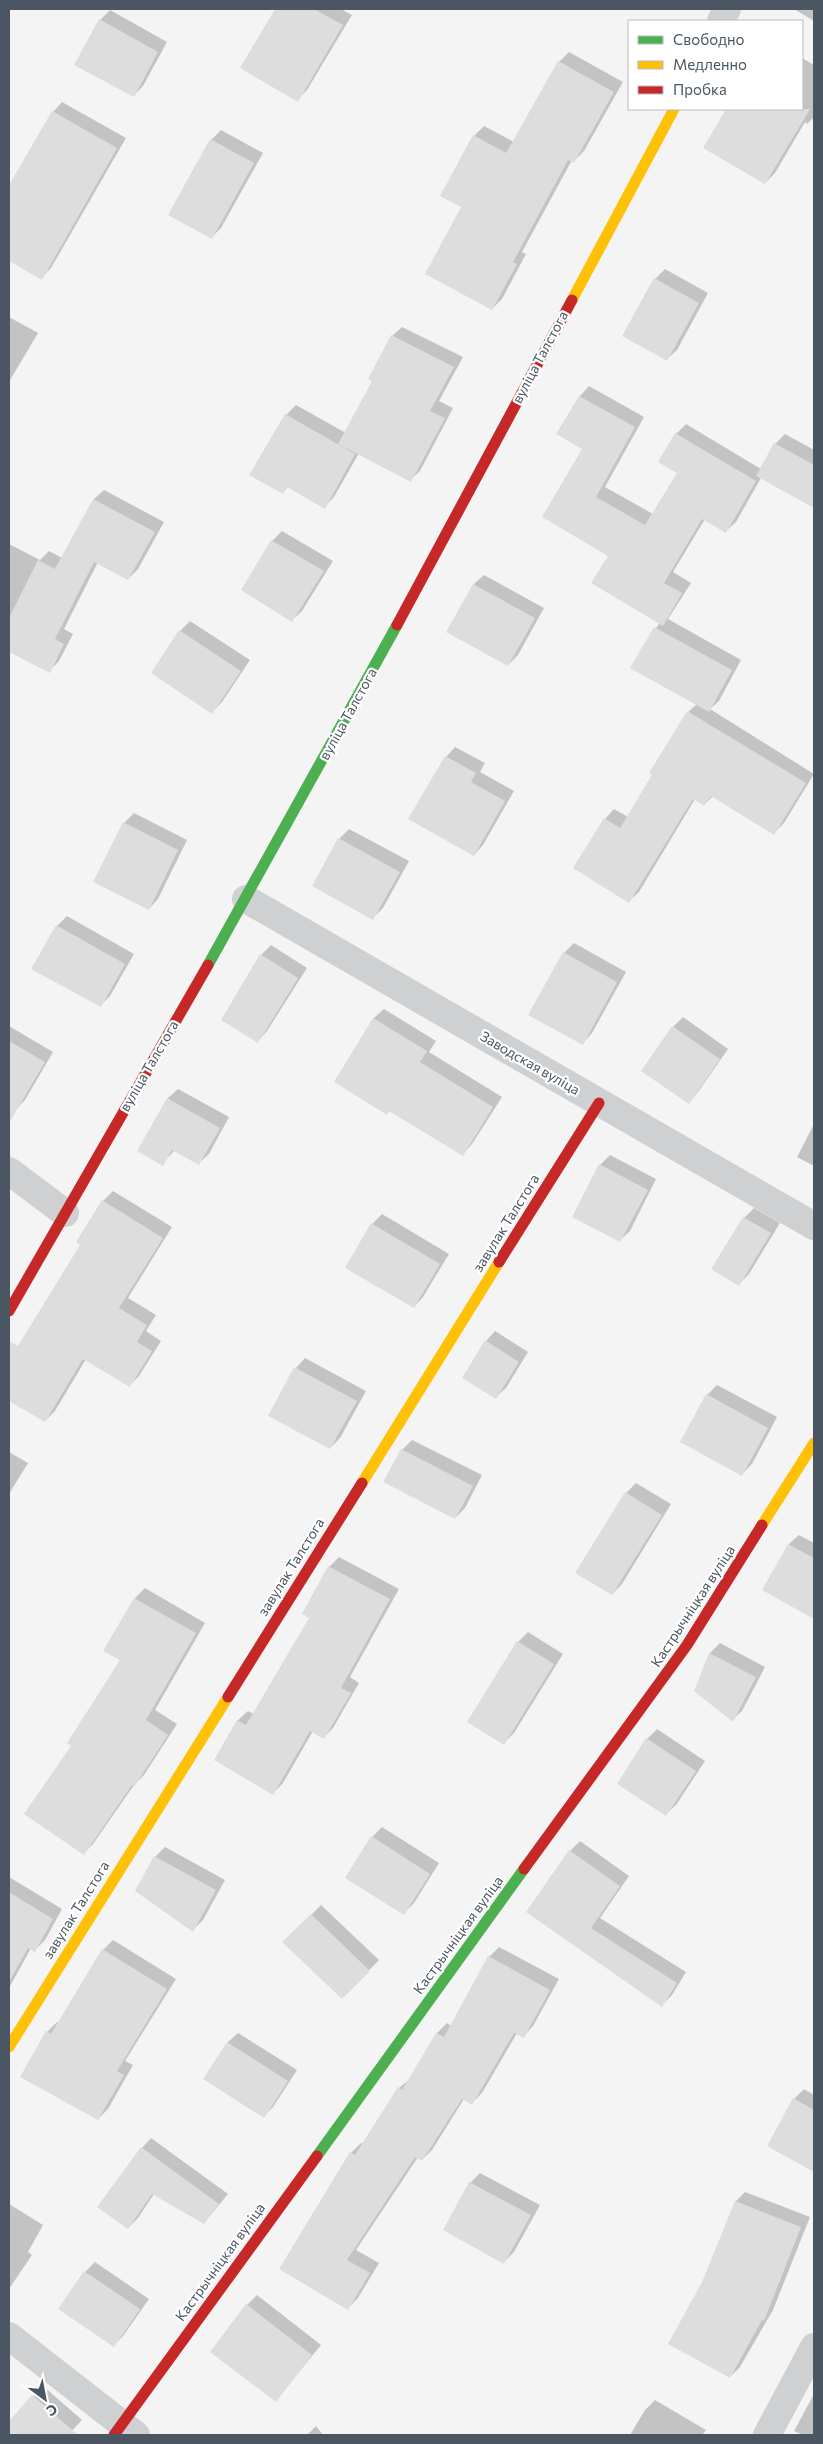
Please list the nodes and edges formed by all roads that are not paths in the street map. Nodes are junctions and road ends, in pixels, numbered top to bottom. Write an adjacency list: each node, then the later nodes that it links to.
1 (673, 110): 2 (street, вуліца Талстога)
2 (246, 900): 3 (street, Заводская вуліца); 5 (street, вуліца Талстога)
3 (599, 1103): 6 (street, Заводская вуліца); 9 (street, завулак Талстога)
4 (9, 1171): 5 (street)
5 (65, 1213): 7 (street, вуліца Талстога)
6 (814, 1226)
7 (9, 1311)
8 (814, 1444): 12 (street, Кастрычніцкая вуліца)
9 (9, 2047)
10 (9, 2336): 12 (street)
11 (814, 2348): 13 (street)
12 (124, 2431)
13 (767, 2435)

